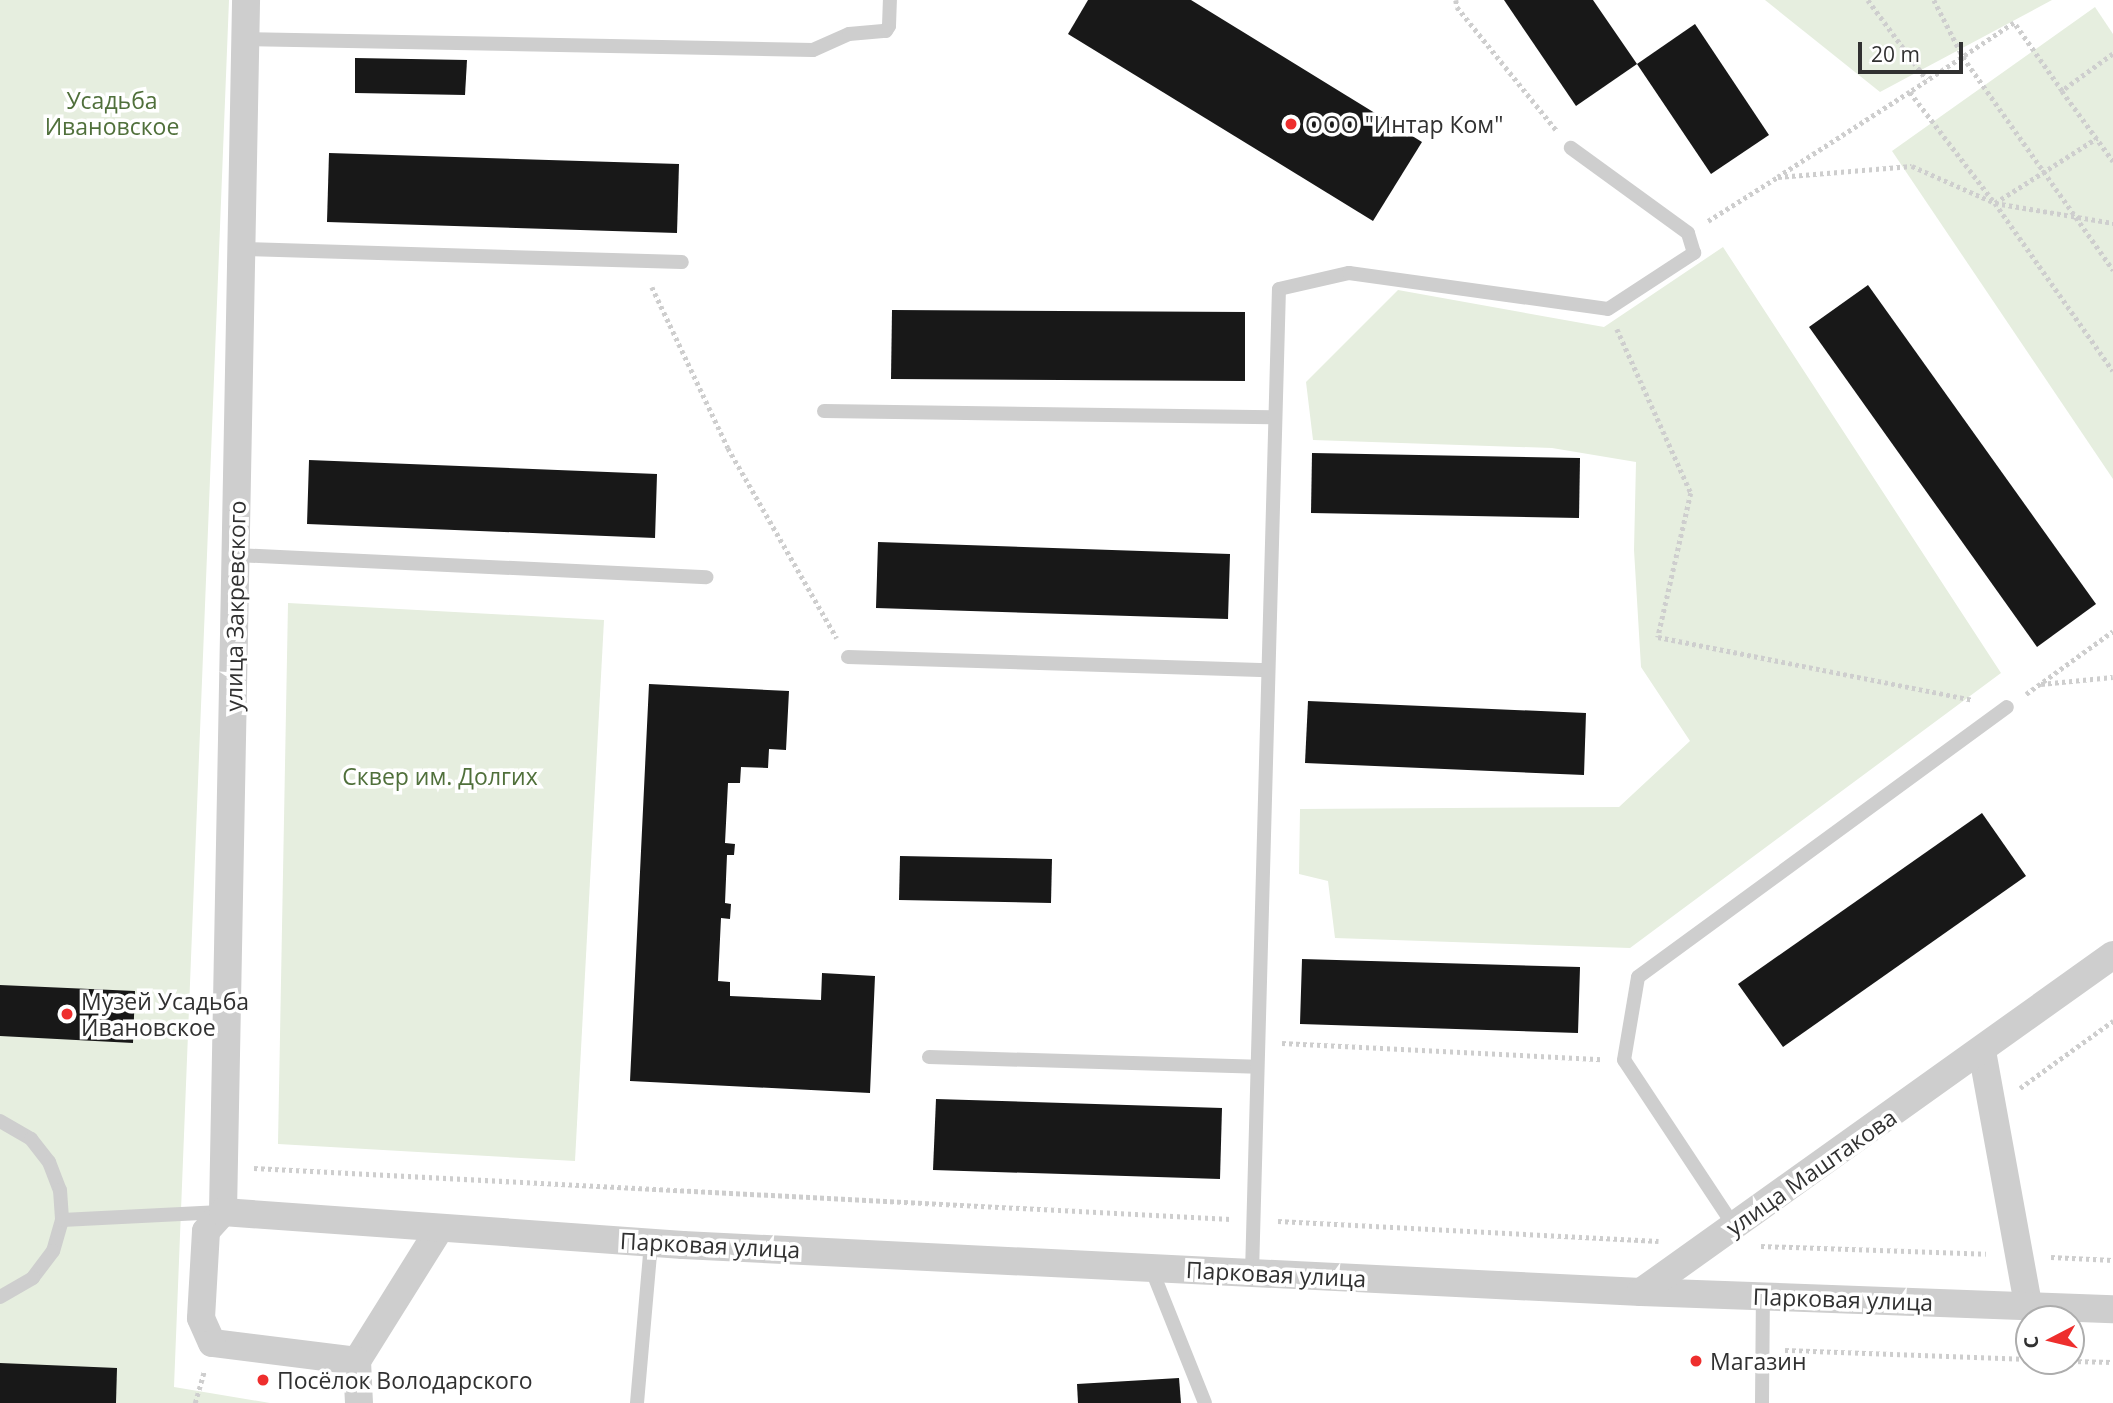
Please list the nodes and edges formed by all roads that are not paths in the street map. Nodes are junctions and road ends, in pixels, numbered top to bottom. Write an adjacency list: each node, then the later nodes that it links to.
1 (246, 0): 3 (street, улица Закревского)
2 (890, 0): 3 (lane)
3 (246, 38): 5 (street, улица Закревского)
4 (1571, 148): 8 (lane)
5 (242, 249): 6 (lane); 9 (street, улица Закревского)
6 (682, 262)
7 (824, 411): 8 (lane)
8 (1275, 417): 12 (lane)
9 (236, 555): 10 (lane); 19 (street, улица Закревского)
10 (706, 577)
11 (848, 657): 12 (lane)
12 (1268, 670): 17 (lane)
13 (2007, 707): 21 (lane)
14 (2113, 955): 15 (street, улица Маштакова)
15 (1982, 1051): 21 (street, улица Маштакова); 29 (street)
16 (929, 1057): 17 (lane)
17 (1256, 1067): 25 (lane)
18 (0, 1121): 20 (lane)
19 (223, 1212): 20 (lane); 22 (street, Парковая улица); 32 (street)
20 (62, 1220): 28 (lane)
21 (1734, 1226): 26 (street, улица Маштакова)
22 (440, 1228): 23 (street, Парковая улица); 32 (street)
23 (652, 1242): 24 (street, Парковая улица); 34 (lane)
24 (1152, 1268): 25 (street, Парковая улица); 35 (lane)
25 (1252, 1273): 26 (street, Парковая улица)
26 (1641, 1292): 27 (street, Парковая улица)
27 (1763, 1296): 29 (street, Парковая улица); 36 (lane)
28 (0, 1297)
29 (2028, 1305)
30 (2085, 1308): 31 (street, Парковая улица)
31 (2113, 1309)
32 (357, 1361): 33 (street)
33 (359, 1403)
34 (637, 1403)
35 (1205, 1403)
36 (1762, 1403)

